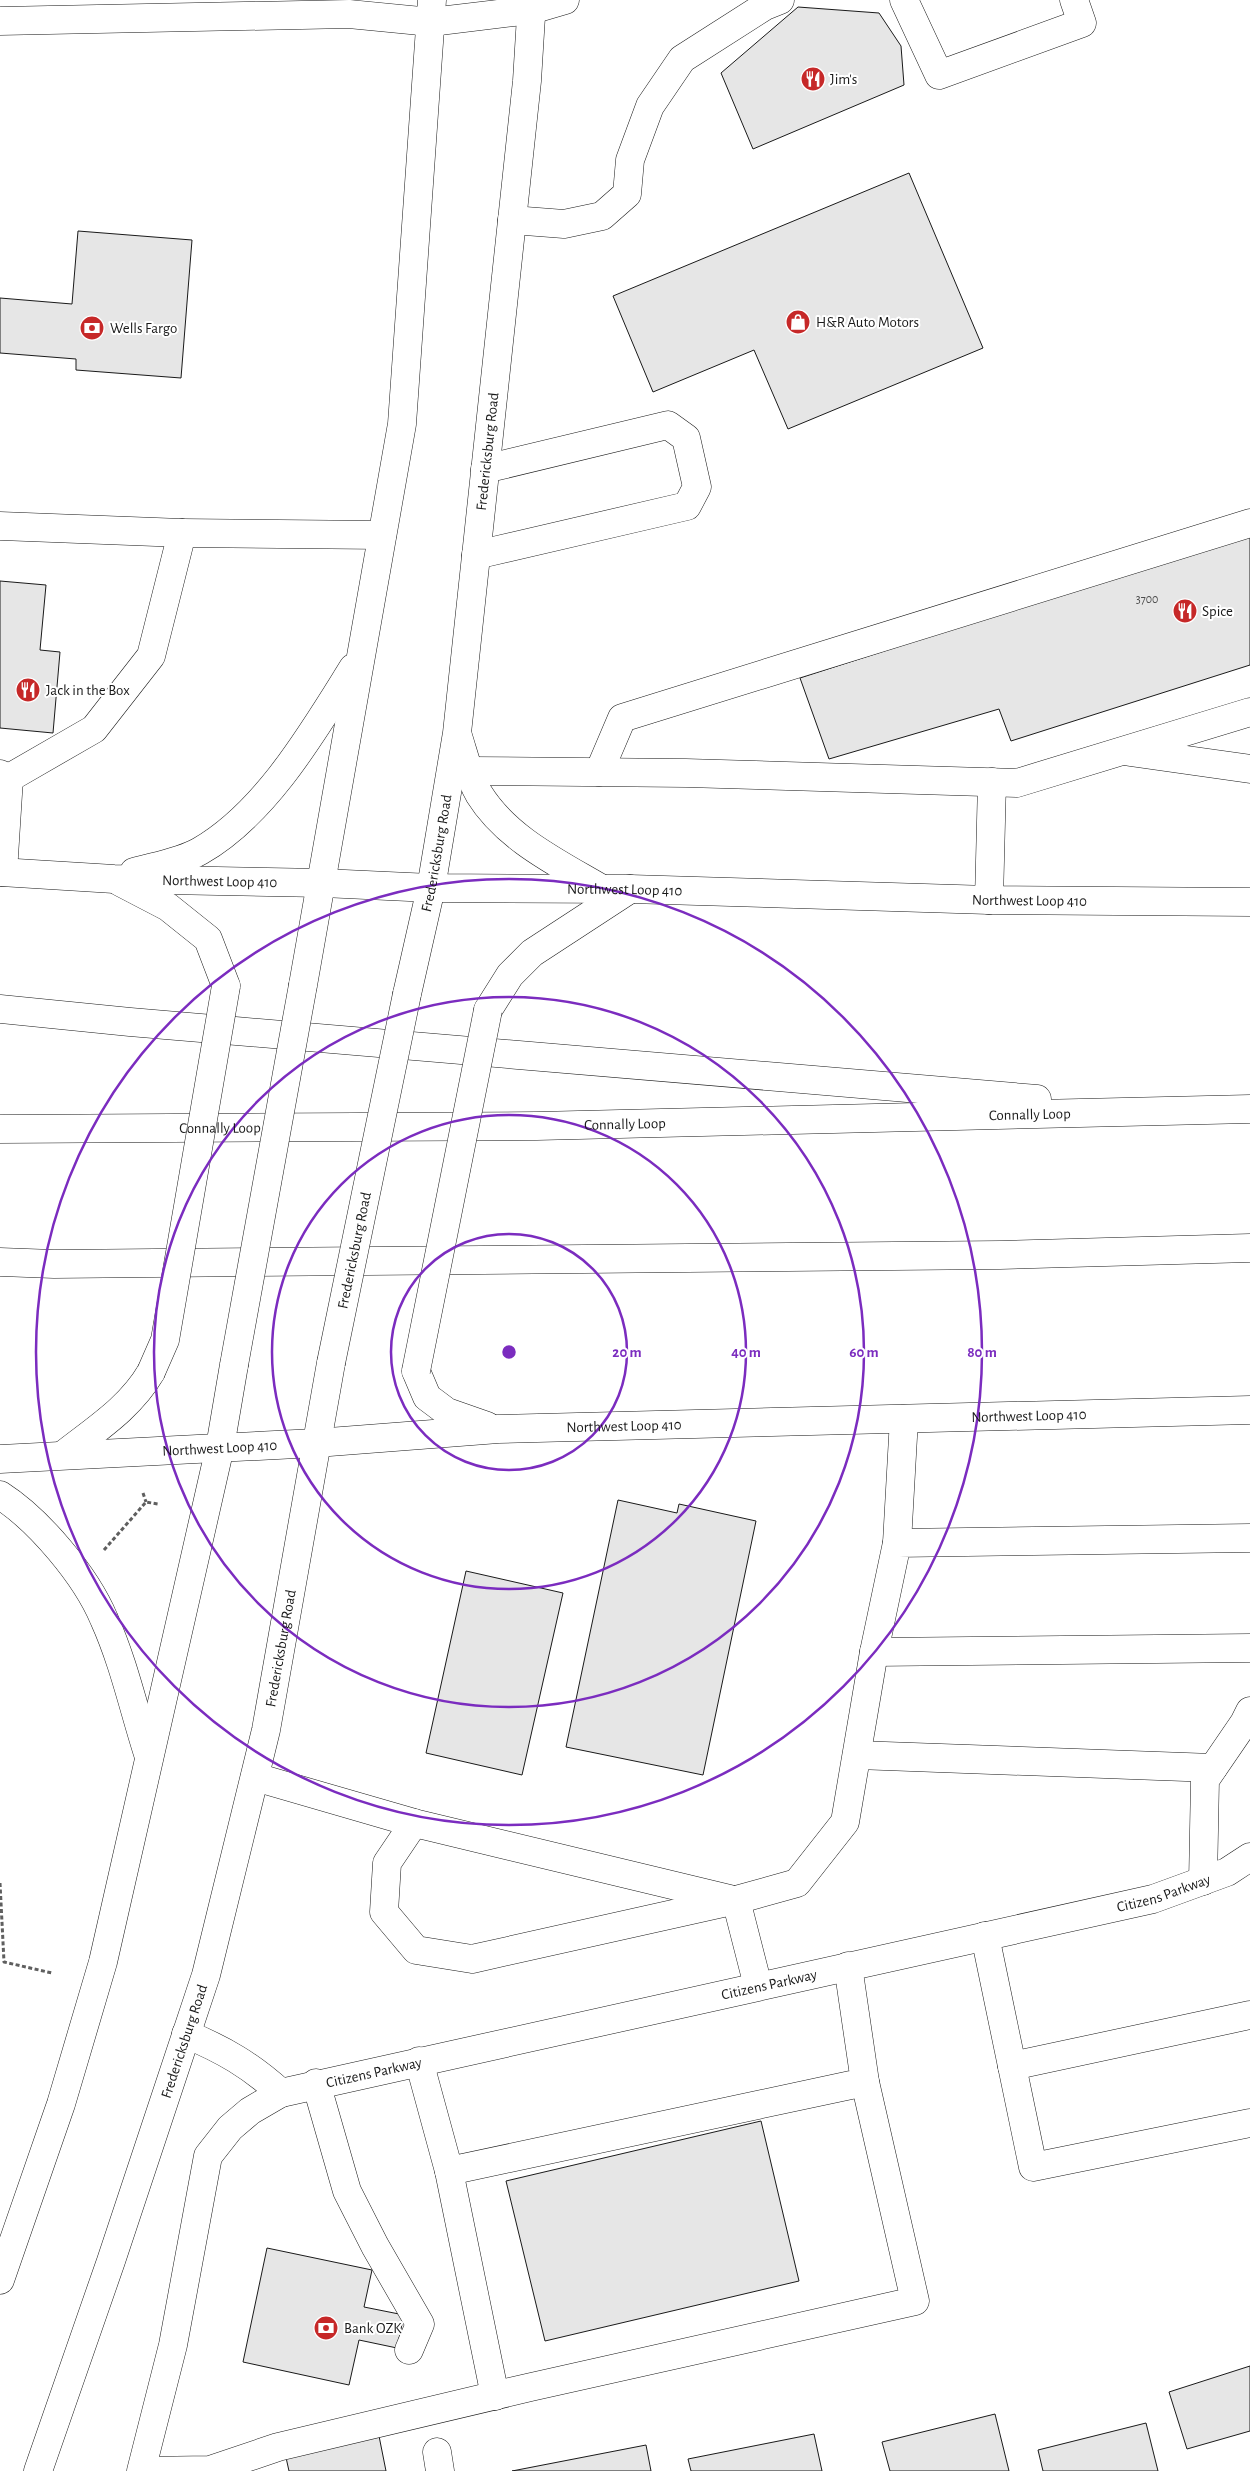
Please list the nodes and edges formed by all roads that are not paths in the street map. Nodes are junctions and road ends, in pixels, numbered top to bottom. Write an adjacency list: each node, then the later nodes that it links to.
1 (564, 0): 5 (main road)
2 (780, 0): 8 (main road)
3 (904, 0): 4 (main road)
4 (1074, 0)
5 (531, 5): 6 (main road); 8 (main road, Fredericksburg Road)
6 (431, 11): 7 (main road); 13 (main road)
7 (0, 21)
8 (512, 220): 9 (main road, Fredericksburg Road)
9 (485, 469): 14 (main road, Fredericksburg Road); 14 (main road)
10 (1250, 523): 21 (main road)
11 (0, 526): 12 (main road)
12 (182, 533): 13 (main road); 22 (main road)
13 (382, 535): 15 (main road)
14 (476, 555): 17 (main road, Fredericksburg Road)
15 (360, 657): 25 (main road); 26 (main road)
16 (1250, 712): 18 (main road)
17 (457, 734): 20 (main road); 27 (main road, Fredericksburg Road)
18 (1123, 751): 19 (main road); 23 (main road)
19 (1250, 769)
20 (470, 771): 21 (main road); 28 (main road)
21 (599, 772): 23 (main road)
22 (5, 776): 24 (main road)
23 (992, 782): 30 (main road)
24 (1, 872): 25 (main road, Northwest Loop 410)
25 (114, 879): 26 (main road, Northwest Loop 410); 45 (main road, bridge)
26 (322, 882): 27 (main road, Northwest Loop 410); 44 (main road, bridge)
27 (431, 888): 28 (main road, Northwest Loop 410); 43 (main road, Fredericksburg Road, bridge)
28 (602, 889): 29 (main road, Northwest Loop 410)
29 (630, 889): 30 (main road, Northwest Loop 410); 42 (main road, bridge)
30 (989, 900): 31 (main road, Northwest Loop 410)
31 (1250, 902)
32 (0, 1009): 34 (main road)
33 (1250, 1109): 34 (main road, Connally Loop)
34 (1184, 1111): 35 (main road, Connally Loop)
35 (0, 1129)
36 (1250, 1248): 38 (main road)
37 (0, 1262): 38 (main road)
38 (54, 1264): 39 (main road)
39 (0, 1271)
40 (1250, 1410): 41 (main road, Northwest Loop 410)
41 (904, 1419): 42 (main road, Northwest Loop 410); 49 (main road)
42 (498, 1430): 43 (main road, Northwest Loop 410)
43 (316, 1443): 44 (main road, Northwest Loop 410); 56 (main road, Fredericksburg Road)
44 (220, 1448): 45 (main road, Northwest Loop 410); 54 (main road)
45 (64, 1455): 46 (main road, Northwest Loop 410)
46 (0, 1459)
47 (0, 1495): 54 (main road)
48 (1250, 1538): 49 (main road)
49 (897, 1543): 51 (main road)
50 (1250, 1648): 51 (main road)
51 (874, 1652): 53 (main road)
52 (1250, 1711): 55 (main road)
53 (856, 1756): 55 (main road); 60 (main road)
54 (149, 1758): 73 (main road)
55 (1213, 1768): 59 (main road)
56 (255, 1777): 57 (main road); 65 (main road, Fredericksburg Road)
57 (414, 1822): 60 (main road); 60 (main road)
58 (1250, 1857): 59 (main road, Citizens Parkway)
59 (1203, 1880): 61 (main road, Citizens Parkway)
60 (736, 1900): 63 (main road)
61 (985, 1936): 62 (main road, Citizens Parkway); 67 (main road)
62 (848, 1966): 63 (main road, Citizens Parkway); 68 (main road)
63 (758, 1986): 66 (main road, Citizens Parkway)
64 (1250, 2015): 67 (main road)
65 (186, 2034): 70 (main road); 76 (main road, Fredericksburg Road)
66 (419, 2061): 69 (main road, Citizens Parkway); 72 (main road)
67 (1012, 2066): 71 (main road)
68 (865, 2082): 72 (main road); 75 (main road)
69 (316, 2084): 70 (main road, Citizens Parkway); 74 (main road)
70 (281, 2092): 77 (main road, Citizens Parkway)
71 (1250, 2123)
72 (449, 2171): 75 (main road)
73 (0, 2280)
74 (409, 2350)
75 (495, 2396): 77 (main road)
76 (38, 2471)
77 (142, 2471)

